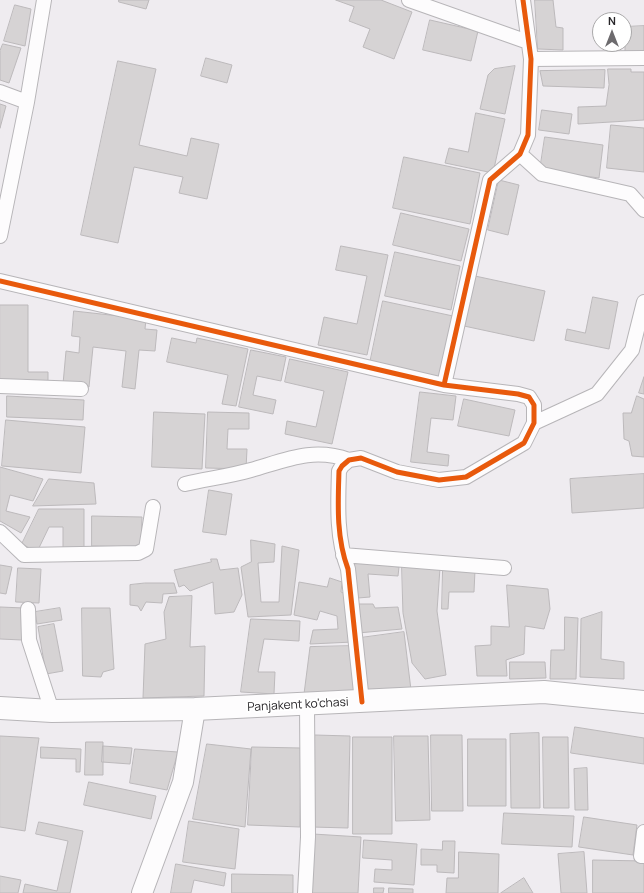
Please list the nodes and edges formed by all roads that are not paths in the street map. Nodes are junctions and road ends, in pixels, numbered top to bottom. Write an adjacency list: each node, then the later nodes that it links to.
1 (44, 0): 8 (street)
2 (409, 0): 4 (street)
3 (523, 0): 4 (street)
4 (528, 42): 6 (street)
5 (644, 58): 6 (street)
6 (530, 59): 9 (street)
7 (0, 92): 8 (street)
8 (27, 102): 11 (street)
9 (520, 154): 10 (street); 14 (street)
10 (644, 210)
11 (0, 236)
12 (0, 281): 14 (street)
13 (644, 302): 17 (street)
14 (444, 385): 17 (street)
15 (0, 386): 16 (street)
16 (82, 389)
17 (534, 423): 18 (street)
18 (349, 460): 19 (street); 22 (street)
19 (186, 484)
20 (153, 507): 21 (street)
21 (0, 532)
22 (343, 555): 23 (street); 25 (street)
23 (504, 568)
24 (28, 609): 30 (street)
25 (362, 702): 26 (main road, Panjakent ko'chasi); 27 (main road, Panjakent ko'chasi)
26 (644, 702)
27 (307, 705): 29 (main road, Panjakent ko'chasi); 34 (street)
28 (0, 708): 30 (main road, Panjakent ko'chasi)
29 (195, 709): 30 (main road, Panjakent ko'chasi); 33 (main road)
30 (52, 711)
31 (644, 832): 32 (street)
32 (644, 856)
33 (142, 893)
34 (305, 893)

